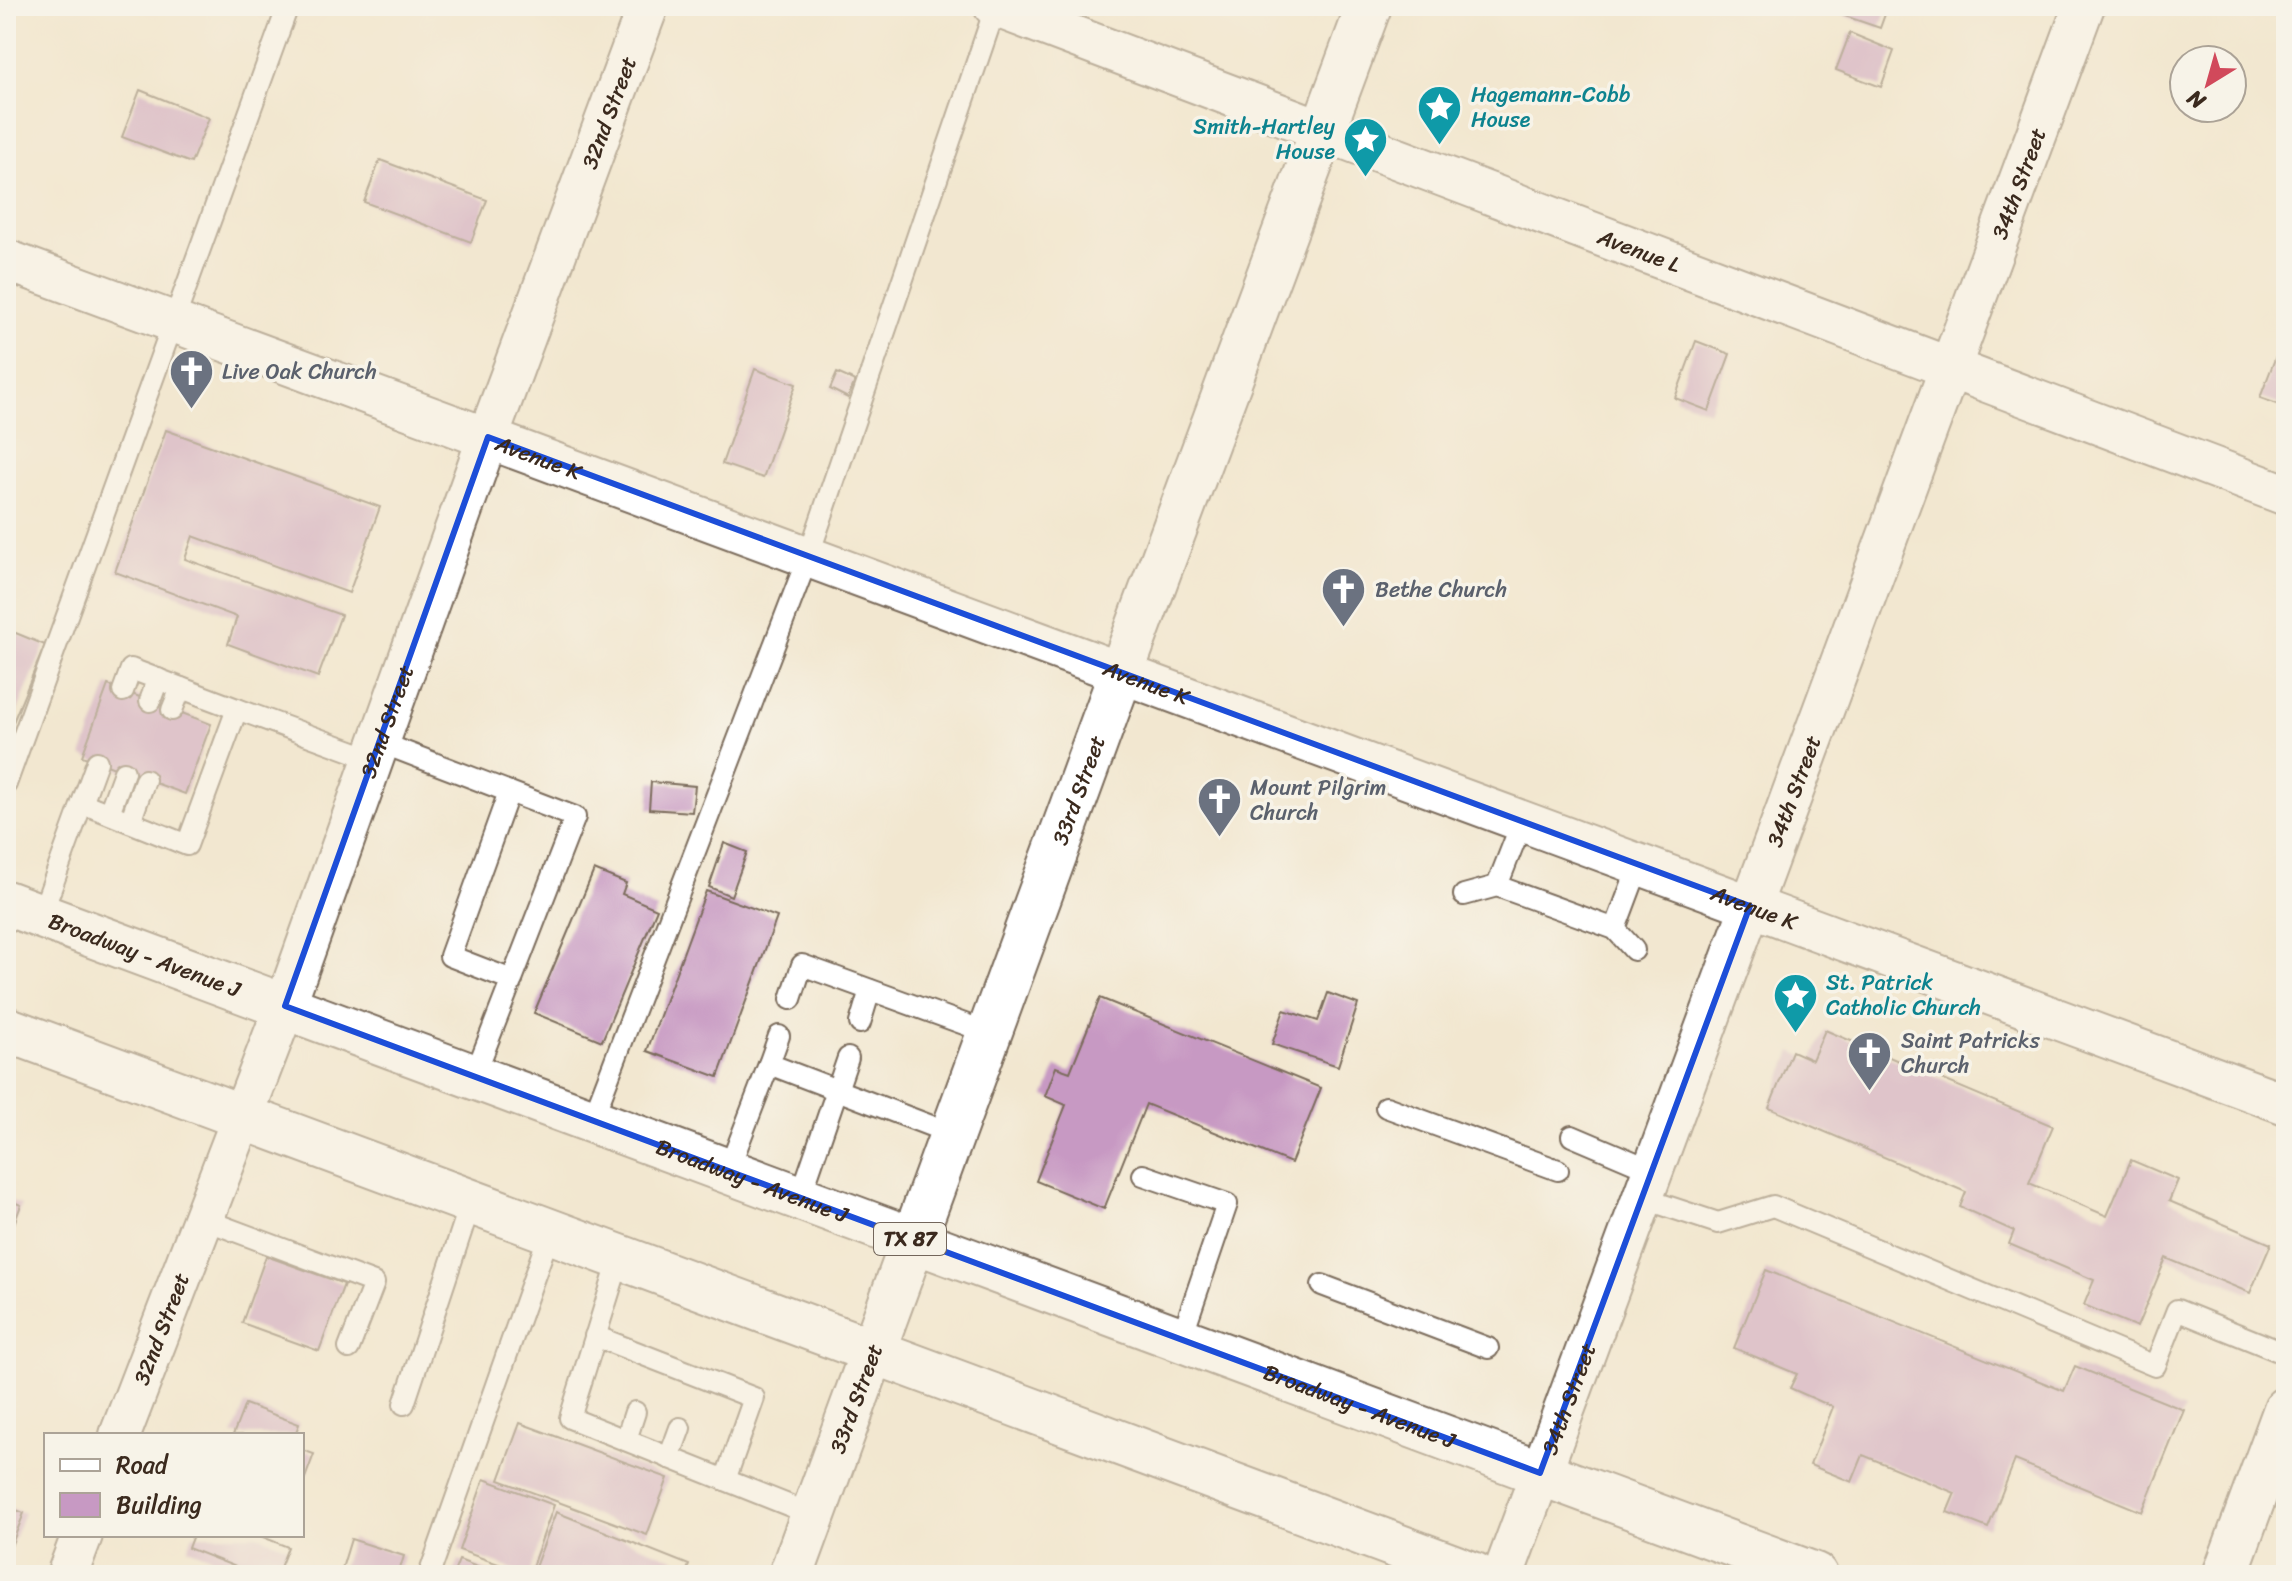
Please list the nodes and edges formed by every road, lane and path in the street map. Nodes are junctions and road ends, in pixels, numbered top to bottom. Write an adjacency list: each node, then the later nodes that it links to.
1 (288, 6): 8 (lane)
2 (648, 6): 10 (street, 32nd Street)
3 (995, 6): 6 (street, Avenue L); 12 (lane)
4 (1369, 6): 6 (main road, 33rd Street)
5 (2084, 6): 9 (street, 34th Street)
6 (1323, 129): 9 (street, Avenue L); 13 (main road, 33rd Street)
7 (6, 260): 8 (street, Avenue K)
8 (172, 321): 10 (street, Avenue K); 24 (lane)
9 (1949, 366): 11 (street, Avenue L); 33 (street, 34th Street)
10 (488, 437): 12 (street, Avenue K); 20 (street, 32nd Street)
11 (2286, 495)
12 (808, 557): 13 (street, Avenue K); 52 (lane)
13 (1121, 673): 29 (street, Avenue K); 43 (main road, 33rd Street)
14 (158, 679): 15 (lane); 16 (lane); 17 (lane)
15 (181, 688): 18 (lane); 19 (lane)
16 (123, 691)
17 (150, 701)
18 (237, 709): 20 (lane); 28 (lane)
19 (172, 710)
20 (376, 750): 25 (lane); 40 (street, 32nd Street)
21 (97, 762): 26 (lane)
22 (124, 772): 27 (lane)
23 (145, 780): 28 (lane)
24 (6, 784)
25 (509, 792): 37 (lane); 37 (lane)
26 (82, 803): 27 (lane); 34 (lane)
27 (109, 813): 28 (lane)
28 (130, 822)
29 (1522, 822): 30 (street, Avenue K); 31 (lane)
30 (1639, 865): 33 (street, Avenue K); 35 (lane)
31 (1497, 886): 32 (lane); 35 (lane)
32 (1464, 895)
33 (1750, 906): 49 (street, Avenue K); 58 (street, 34th Street)
34 (23, 909): 40 (main road, Broadway - Avenue J / TX 87)
35 (1615, 929): 36 (lane)
36 (1634, 950)
37 (512, 980): 47 (lane)
38 (870, 990): 39 (lane); 41 (lane); 43 (lane)
39 (791, 999)
40 (285, 1006): 47 (main road, Broadway - Avenue J / TX 87); 51 (street, 32nd Street)
41 (860, 1023)
42 (6, 1029): 51 (main road)
43 (989, 1033): 53 (main road, 33rd Street)
44 (779, 1036): 46 (lane)
45 (848, 1058): 48 (lane)
46 (769, 1064): 48 (lane); 56 (lane)
47 (474, 1077): 52 (main road, Broadway - Avenue J / TX 87)
48 (838, 1090): 53 (lane); 59 (lane)
49 (2286, 1104)
50 (1386, 1107): 55 (lane)
51 (242, 1117): 60 (main road); 61 (street, 32nd Street)
52 (592, 1120): 56 (main road, Broadway - Avenue J / TX 87)
53 (952, 1134): 63 (main road, 33rd Street)
54 (1572, 1136): 58 (lane)
55 (1558, 1170)
56 (728, 1171): 59 (main road, Broadway - Avenue J / TX 87)
57 (1143, 1175): 67 (lane)
58 (1647, 1184): 71 (lane); 79 (street, 34th Street)
59 (800, 1198): 63 (main road, Broadway - Avenue J / TX 87)
60 (471, 1202): 62 (main road); 72 (lane)
61 (203, 1219): 68 (lane); 76 (street, 32nd Street)
62 (550, 1232): 64 (main road); 84 (lane)
63 (913, 1240): 67 (main road, Broadway - Avenue J / TX 87); 70 (main road, 33rd Street)
64 (620, 1257): 66 (lane); 70 (main road)
65 (1322, 1285): 69 (lane)
66 (595, 1336): 77 (lane); 80 (lane)
67 (1181, 1339): 79 (main road, Broadway - Avenue J / TX 87)
68 (349, 1348)
69 (1488, 1348)
70 (874, 1352): 81 (main road, 33rd Street); 86 (main road)
71 (2286, 1354)
72 (404, 1404)
73 (2286, 1409): 89 (main road)
74 (635, 1412): 77 (lane)
75 (680, 1428): 78 (lane)
76 (121, 1433)
77 (626, 1440): 78 (lane)
78 (669, 1458): 80 (lane)
79 (1540, 1473): 87 (street, 34th Street); 88 (main road, Broadway - Avenue J / TX 87)
80 (725, 1480): 81 (lane)
81 (813, 1515): 85 (main road, 33rd Street)
82 (81, 1537): 83 (street)
83 (67, 1575)
84 (429, 1575)
85 (791, 1575)
86 (1475, 1575)
87 (1503, 1575)
88 (1815, 1575)
89 (2225, 1575)

